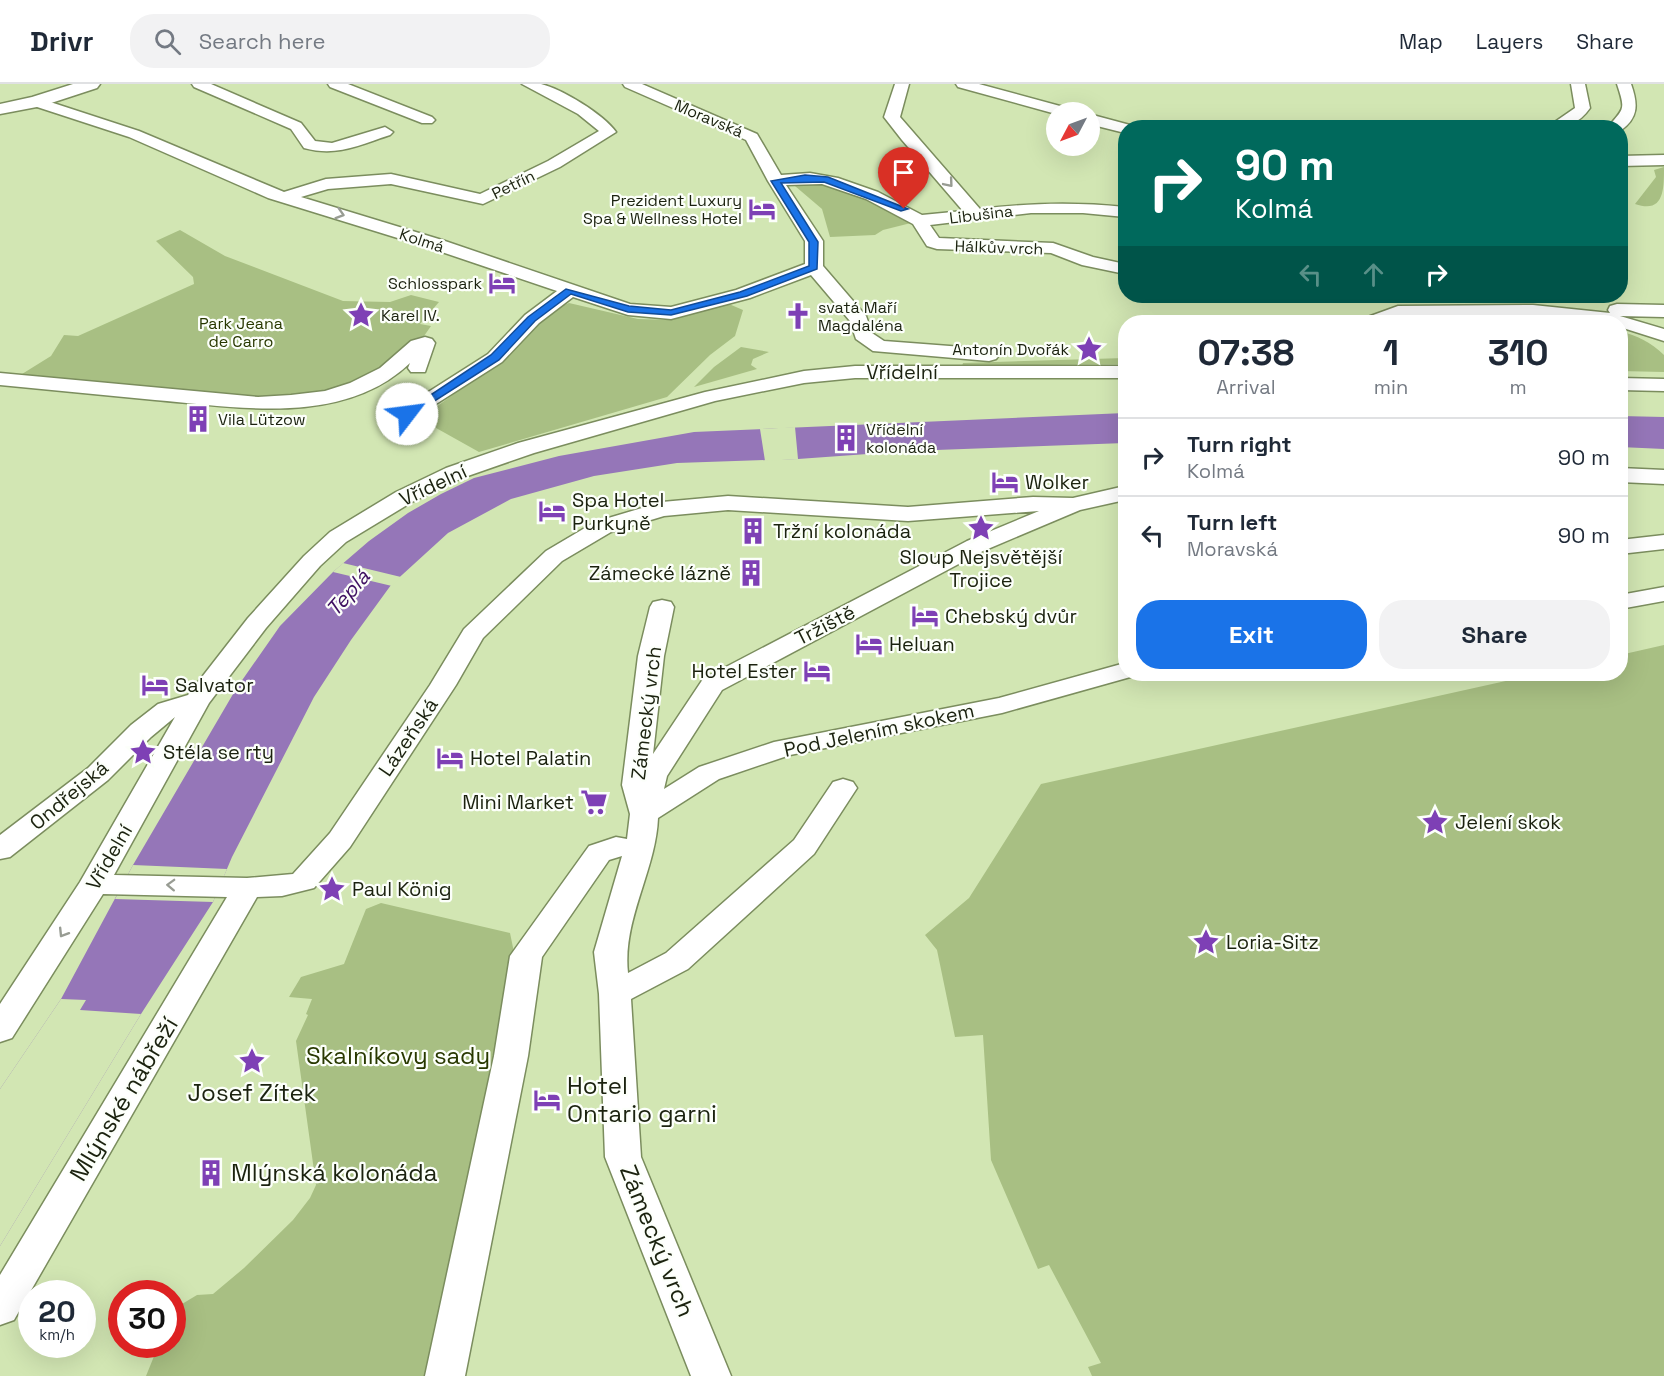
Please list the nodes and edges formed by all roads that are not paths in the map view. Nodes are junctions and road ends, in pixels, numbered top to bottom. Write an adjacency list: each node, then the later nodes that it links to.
1 (92, 84): 14 (street)
2 (199, 84): 24 (street)
3 (335, 84): 12 (street)
4 (371, 84): 12 (street)
5 (529, 84): 28 (street, Petřín)
6 (630, 84): 27 (street, Moravská)
7 (902, 84): 30 (street, one-way to 30)
8 (963, 84): 13 (street)
9 (1005, 84): 13 (street)
10 (1578, 84): 17 (street)
11 (1624, 84): 18 (street)
12 (351, 89): 19 (street)
13 (986, 91): 15 (street)
14 (36, 102): 16 (street); 28 (street, Kolmá)
15 (1046, 107)
16 (0, 109)
17 (1594, 110): 18 (street); 20 (street)
18 (1629, 114): 21 (street)
19 (427, 120)
20 (1567, 120)
21 (1624, 120)
22 (1100, 122): 23 (street)
23 (1118, 126)
24 (385, 132)
25 (1664, 160): 26 (street)
26 (1628, 161)
27 (776, 181): 31 (street); 32 (street, Moravská)
28 (284, 197): 34 (street, Kolmá, one-way to 34)
29 (1118, 211): 30 (street, Libušina)
30 (975, 214): 31 (street, Libušina)
31 (919, 221): 33 (street, Hálkův vrch)
32 (814, 267): 34 (street, Kolmá); 41 (street)
33 (1118, 268)
34 (569, 291): 49 (street)
35 (1664, 311): 36 (street)
36 (1568, 312): 37 (street); 38 (street)
37 (1390, 315)
38 (1586, 315)
39 (1628, 324): 40 (street)
40 (1664, 335)
41 (1118, 354)
42 (418, 368): 44 (street)
43 (1118, 372): 61 (street, Vřídelní)
44 (0, 379)
45 (1628, 384): 46 (street)
46 (1664, 385)
47 (1628, 401): 48 (street)
48 (1664, 402)
49 (407, 414)
50 (1628, 475): 51 (street)
51 (1664, 477)
52 (1118, 495): 53 (street, Tržiště)
53 (1073, 505): 56 (street, Tržiště); 63 (street, Tržiště)
54 (1664, 542): 55 (street)
55 (1628, 546)
56 (554, 555): 67 (street, Lázeňská)
57 (1664, 594): 58 (street)
58 (1628, 601)
59 (662, 607): 63 (street, Zámecký vrch)
60 (1118, 674): 63 (street, Pod Jelením skokem)
61 (197, 701): 64 (street, Ondřejská); 66 (street, Vřídelní)
62 (843, 788): 68 (street)
63 (644, 814): 65 (street, Zámecký vrch)
64 (0, 850)
65 (639, 850): 68 (street, Zámecký vrch); 71 (street)
66 (108, 884): 67 (street, Lázeňská, one-way to 66); 69 (street, Vřídelní, one-way to 69)
67 (234, 887): 70 (street, Mlýnské nábřeží)
68 (615, 994): 72 (street, Zámecký vrch)
69 (0, 1030)
70 (0, 1309)
71 (445, 1376)
72 (711, 1376)

